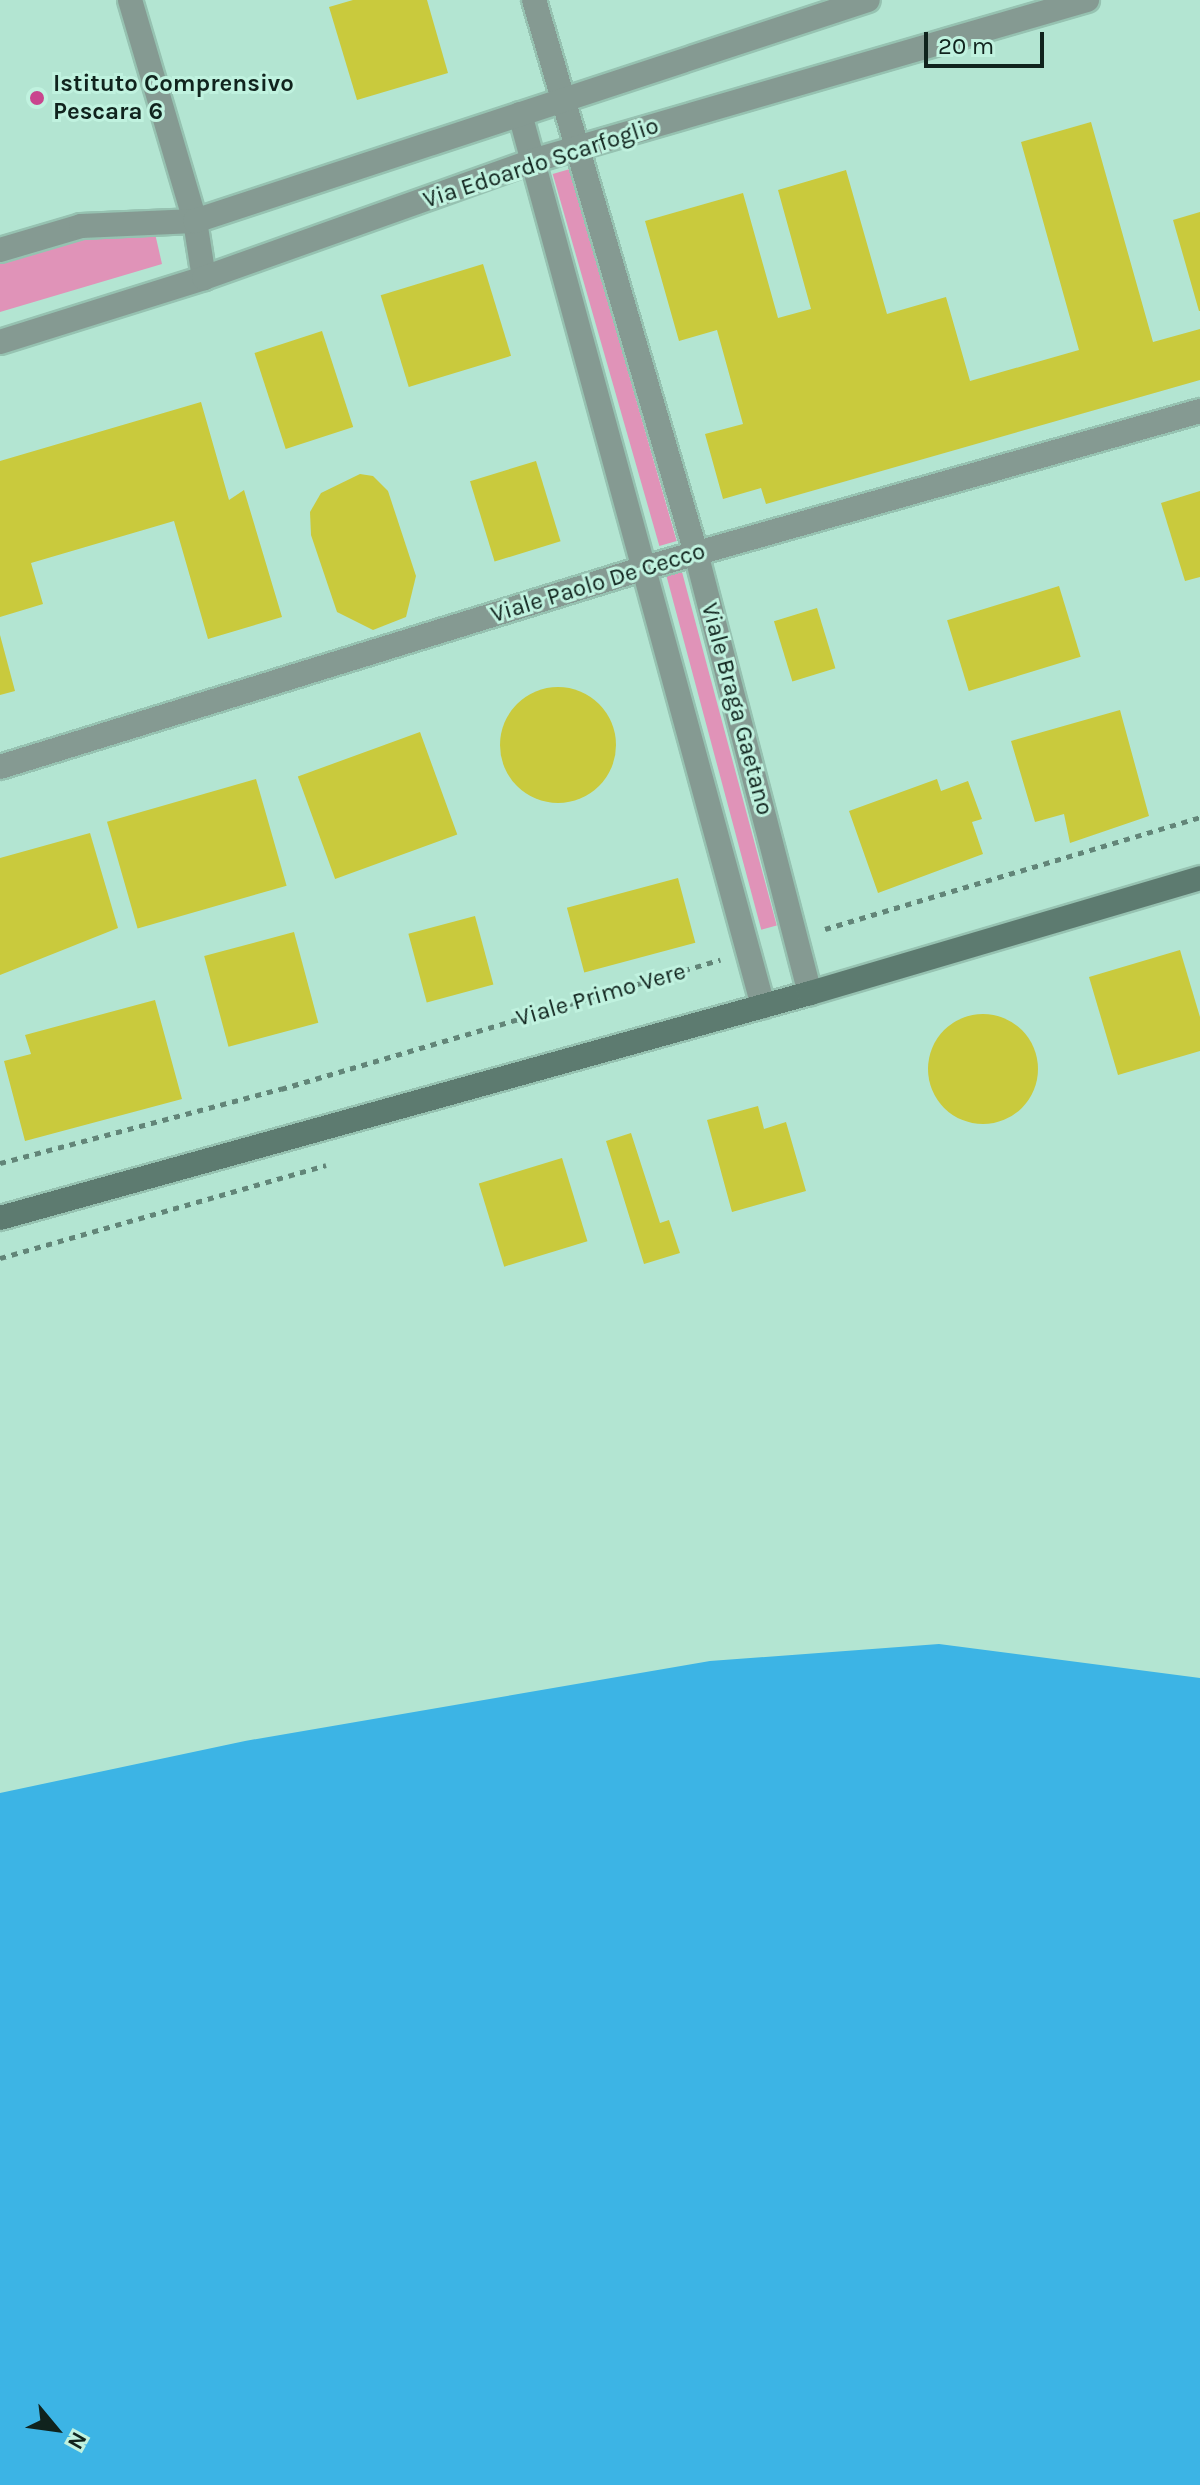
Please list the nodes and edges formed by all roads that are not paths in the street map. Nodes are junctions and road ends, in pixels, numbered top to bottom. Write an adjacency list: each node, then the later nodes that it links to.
1 (130, 0): 9 (street)
2 (534, 0): 5 (street)
3 (868, 0): 5 (street)
4 (1087, 0): 7 (street, Via Edoardo Scarfoglio)
5 (566, 100): 6 (street); 7 (street, Viale Braga Gaetano)
6 (520, 114): 8 (street, Viale Braga Gaetano); 9 (street)
7 (581, 148): 8 (street, Via Edoardo Scarfoglio); 14 (street, Viale Braga Gaetano)
8 (532, 161): 11 (street, Via Edoardo Scarfoglio); 15 (street, Viale Braga Gaetano)
9 (195, 221): 10 (street); 11 (street)
10 (0, 250)
11 (204, 278): 12 (street, Via Edoardo Scarfoglio)
12 (0, 342)
13 (1200, 411): 14 (street, Viale Paolo De Cecco)
14 (696, 553): 15 (street, Viale Paolo De Cecco); 18 (street, Viale Braga Gaetano)
15 (648, 567): 16 (street, Viale Paolo De Cecco); 19 (street, Viale Braga Gaetano)
16 (0, 767)
17 (1200, 878): 18 (street)
18 (810, 993): 19 (street)
19 (763, 1006): 20 (street)
20 (0, 1218)

